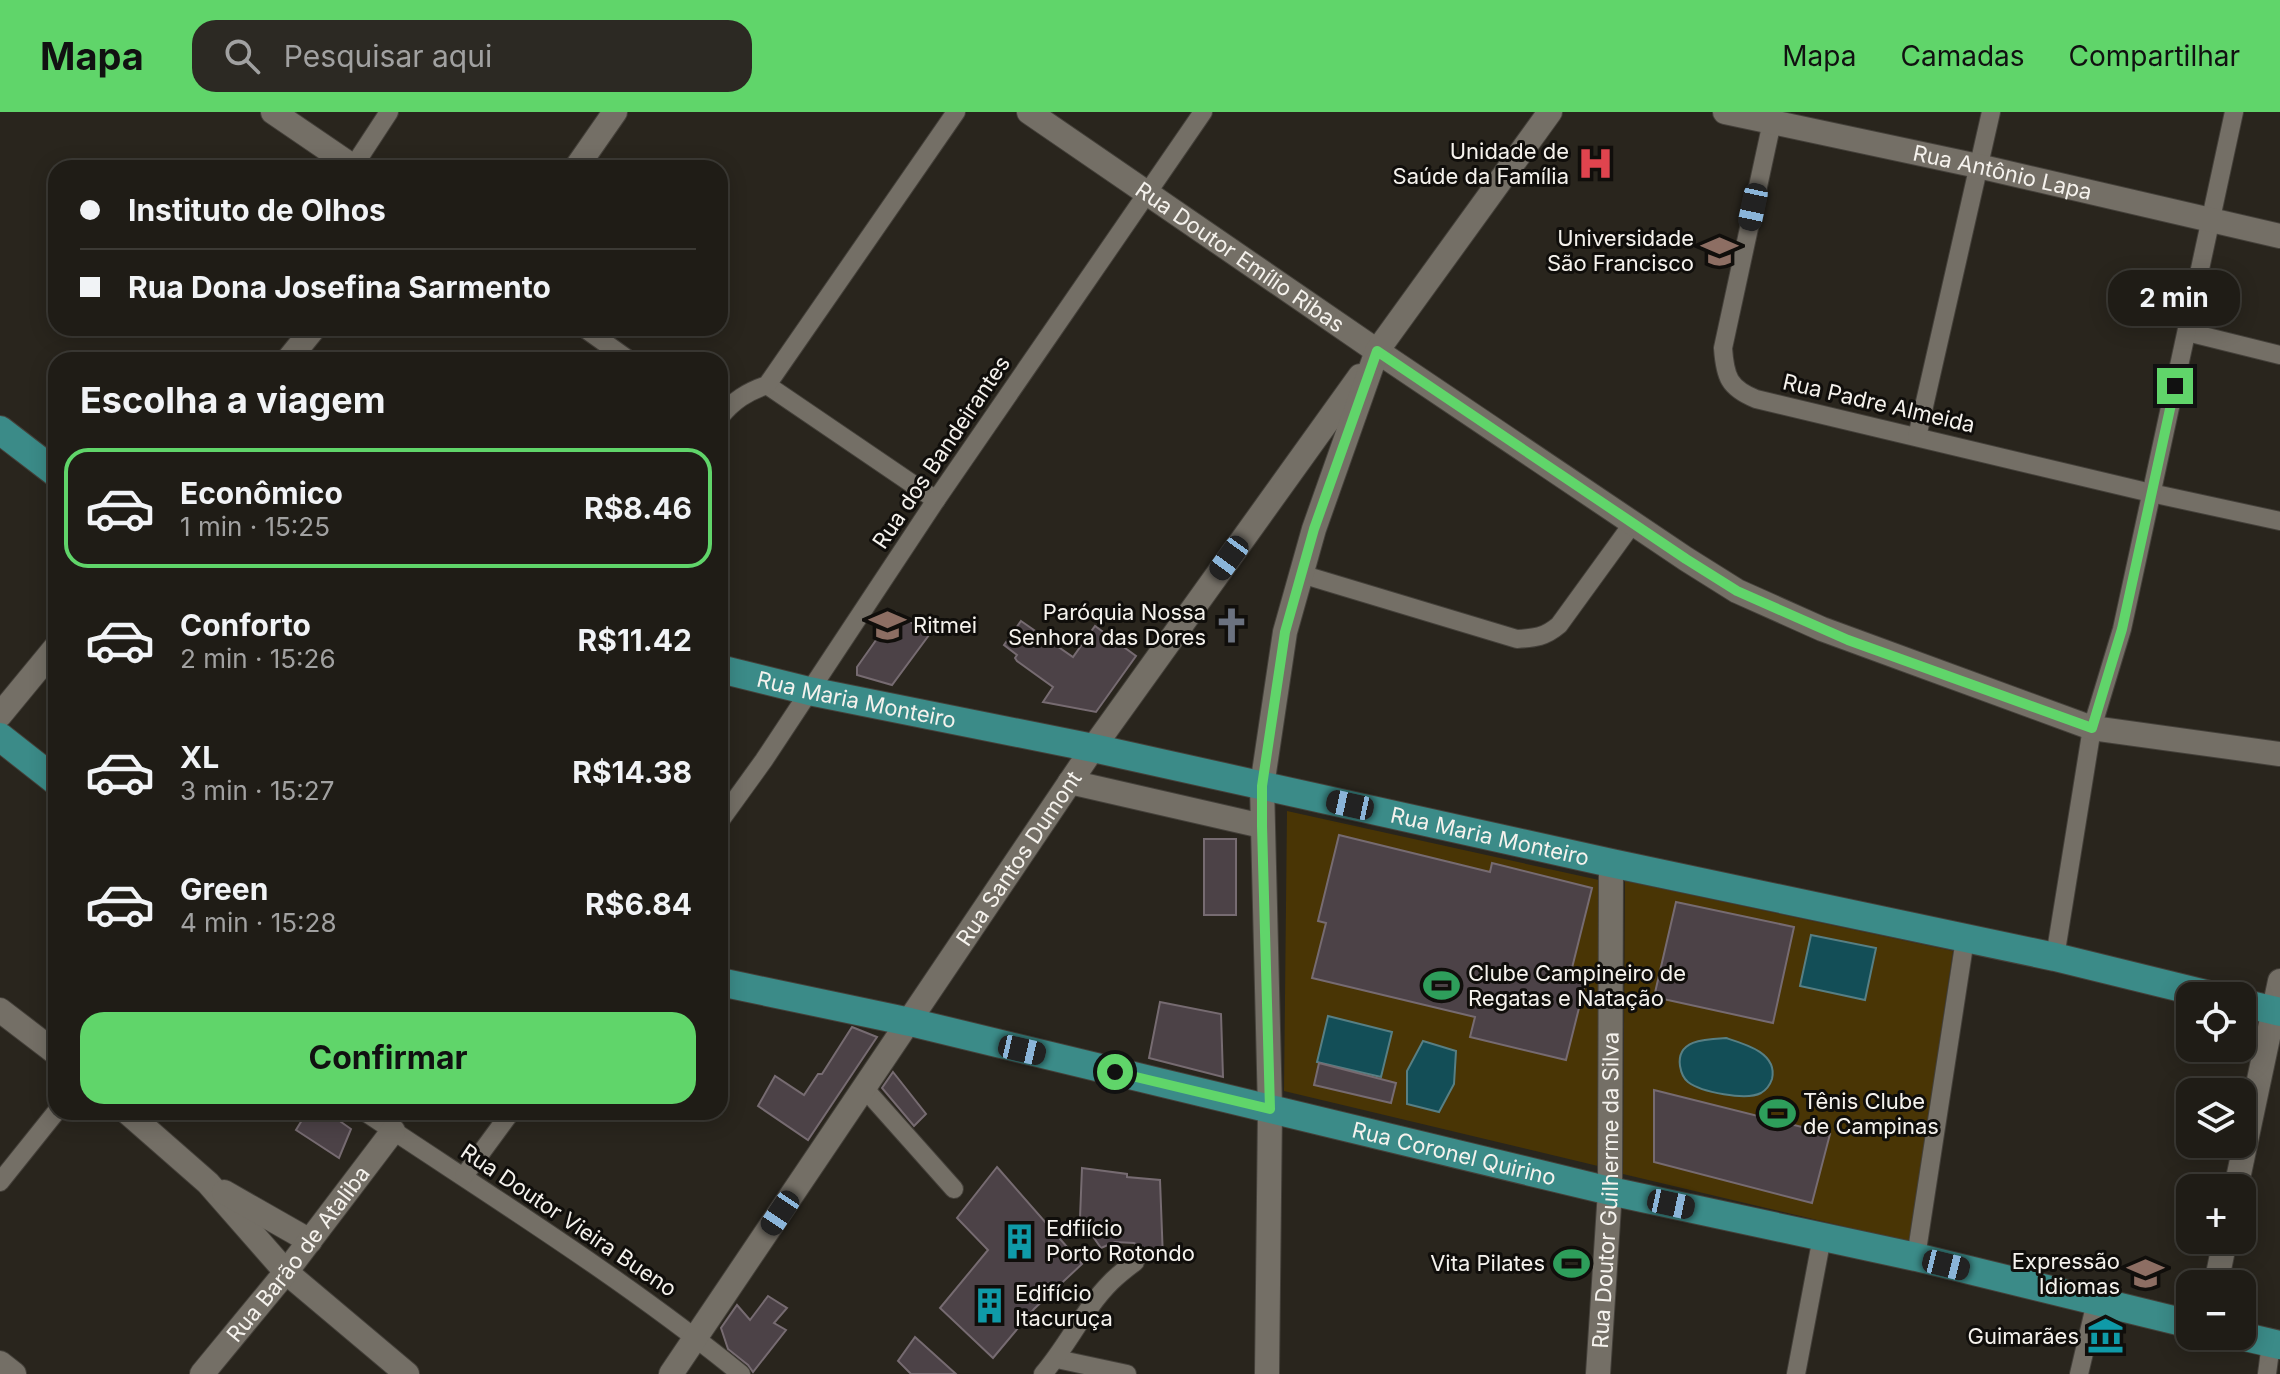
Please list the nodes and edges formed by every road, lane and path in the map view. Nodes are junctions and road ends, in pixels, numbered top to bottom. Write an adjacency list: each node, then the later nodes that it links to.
1 (273, 112): 12 (street)
2 (389, 112): 13 (street)
3 (615, 112): 14 (street)
4 (956, 112): 24 (street)
5 (1029, 112): 16 (street, Rua Doutor Emílio Ribas)
6 (1203, 112): 16 (street, Rua dos Bandeirantes)
7 (1550, 112): 21 (street, Rua Santos Dumont)
8 (1725, 112): 11 (street, Rua Antônio Lapa)
9 (1991, 112): 15 (street)
10 (2234, 112): 17 (street)
11 (1772, 122): 15 (street, Rua Antônio Lapa); 27 (street, Rua Padre Almeida)
12 (344, 160)
13 (358, 160)
14 (582, 160)
15 (1978, 166): 17 (street, Rua Antônio Lapa); 27 (street)
16 (1148, 195): 21 (street, Rua Doutor Emílio Ribas); 31 (street, Rua dos Bandeirantes)
17 (2211, 220): 18 (street, Rua Antônio Lapa); 19 (street)
18 (2280, 236)
19 (2187, 332): 23 (street); 30 (street)
20 (595, 336): 22 (street)
21 (1377, 351): 29 (street, Rua Santos Dumont); 32 (street); 34 (street, Rua Doutor Emílio Ribas)
22 (618, 352)
23 (2280, 355)
24 (767, 385): 25 (street); 31 (street)
25 (728, 408)
26 (0, 430): 28 (main road)
27 (1917, 437): 30 (street, Rua Padre Almeida)
28 (48, 467)
29 (1280, 487): 32 (street); 42 (street, Rua Santos Dumont)
30 (2151, 493): 33 (street, Rua Padre Almeida); 40 (street)
31 (936, 500): 38 (street, Rua dos Bandeirantes)
32 (1321, 507): 35 (street)
33 (2280, 521)
34 (1633, 523): 35 (street); 40 (street, Rua Doutor Emílio Ribas)
35 (1301, 574): 46 (street)
36 (48, 657): 39 (street)
37 (728, 671): 38 (main road, Rua Maria Monteiro)
38 (809, 691): 42 (main road, Rua Maria Monteiro); 47 (street, Rua dos Bandeirantes)
39 (0, 715)
40 (2092, 728): 43 (street, Rua Doutor Emílio Ribas); 51 (street)
41 (0, 737): 44 (main road)
42 (1093, 748): 45 (street, Rua Santos Dumont); 46 (main road, Rua Maria Monteiro)
43 (2280, 754)
44 (48, 775)
45 (1070, 782): 48 (street); 58 (street, Rua Santos Dumont)
46 (1262, 786): 48 (street); 49 (main road, Rua Maria Monteiro)
47 (728, 809)
48 (1262, 826): 61 (street)
49 (1611, 863): 50 (main road, Rua Maria Monteiro); 72 (street, Rua Doutor Guilherme da Silva)
50 (1965, 939): 51 (main road, Rua Maria Monteiro); 75 (street)
51 (2055, 957): 54 (main road, Rua Maria Monteiro)
52 (2280, 981): 57 (street)
53 (728, 984): 58 (main road, Rua Coronel Quirino)
54 (2176, 987)
55 (2256, 1006): 57 (main road)
56 (0, 1010): 59 (street)
57 (2277, 1011): 67 (street)
58 (910, 1022): 60 (street, Rua Santos Dumont); 61 (main road, Rua Coronel Quirino)
59 (48, 1047)
60 (865, 1089): 71 (street); 80 (street, Rua Santos Dumont)
61 (1270, 1109): 72 (main road, Rua Coronel Quirino); 91 (street)
62 (50, 1120): 69 (street)
63 (136, 1120): 70 (street)
64 (377, 1120): 66 (street, Rua Doutor Vieira Bueno)
65 (505, 1120): 68 (street)
66 (393, 1131): 68 (street, Rua Doutor Vieira Bueno); 74 (street, Rua Barão de Ataliba)
67 (2239, 1174)
68 (464, 1176): 80 (street, Rua Doutor Vieira Bueno)
69 (0, 1182)
70 (208, 1183): 74 (street); 77 (street)
71 (954, 1189)
72 (1610, 1191): 73 (main road, Rua Coronel Quirino); 92 (street, Rua Doutor Guilherme da Silva)
73 (1822, 1237): 75 (main road, Rua Coronel Quirino); 93 (street)
74 (310, 1241): 77 (street, Rua Barão de Ataliba)
75 (1916, 1257): 78 (main road, Rua Coronel Quirino)
76 (1135, 1262): 82 (street)
77 (286, 1272): 85 (street, Rua Barão de Ataliba); 86 (street)
78 (2096, 1302): 79 (main road, Rua Coronel Quirino); 94 (street)
79 (2176, 1321)
80 (696, 1337): 87 (street, Rua Santos Dumont); 88 (street, Rua Doutor Vieira Bueno)
81 (2275, 1344): 95 (street)
82 (1057, 1359): 89 (street); 90 (street)
83 (0, 1363): 84 (street)
84 (14, 1374)
85 (202, 1374)
86 (407, 1374)
87 (671, 1374)
88 (741, 1374)
89 (1043, 1374)
90 (1127, 1374)
91 (1267, 1374)
92 (1598, 1374)
93 (1796, 1374)
94 (2079, 1374)
95 (2267, 1374)

